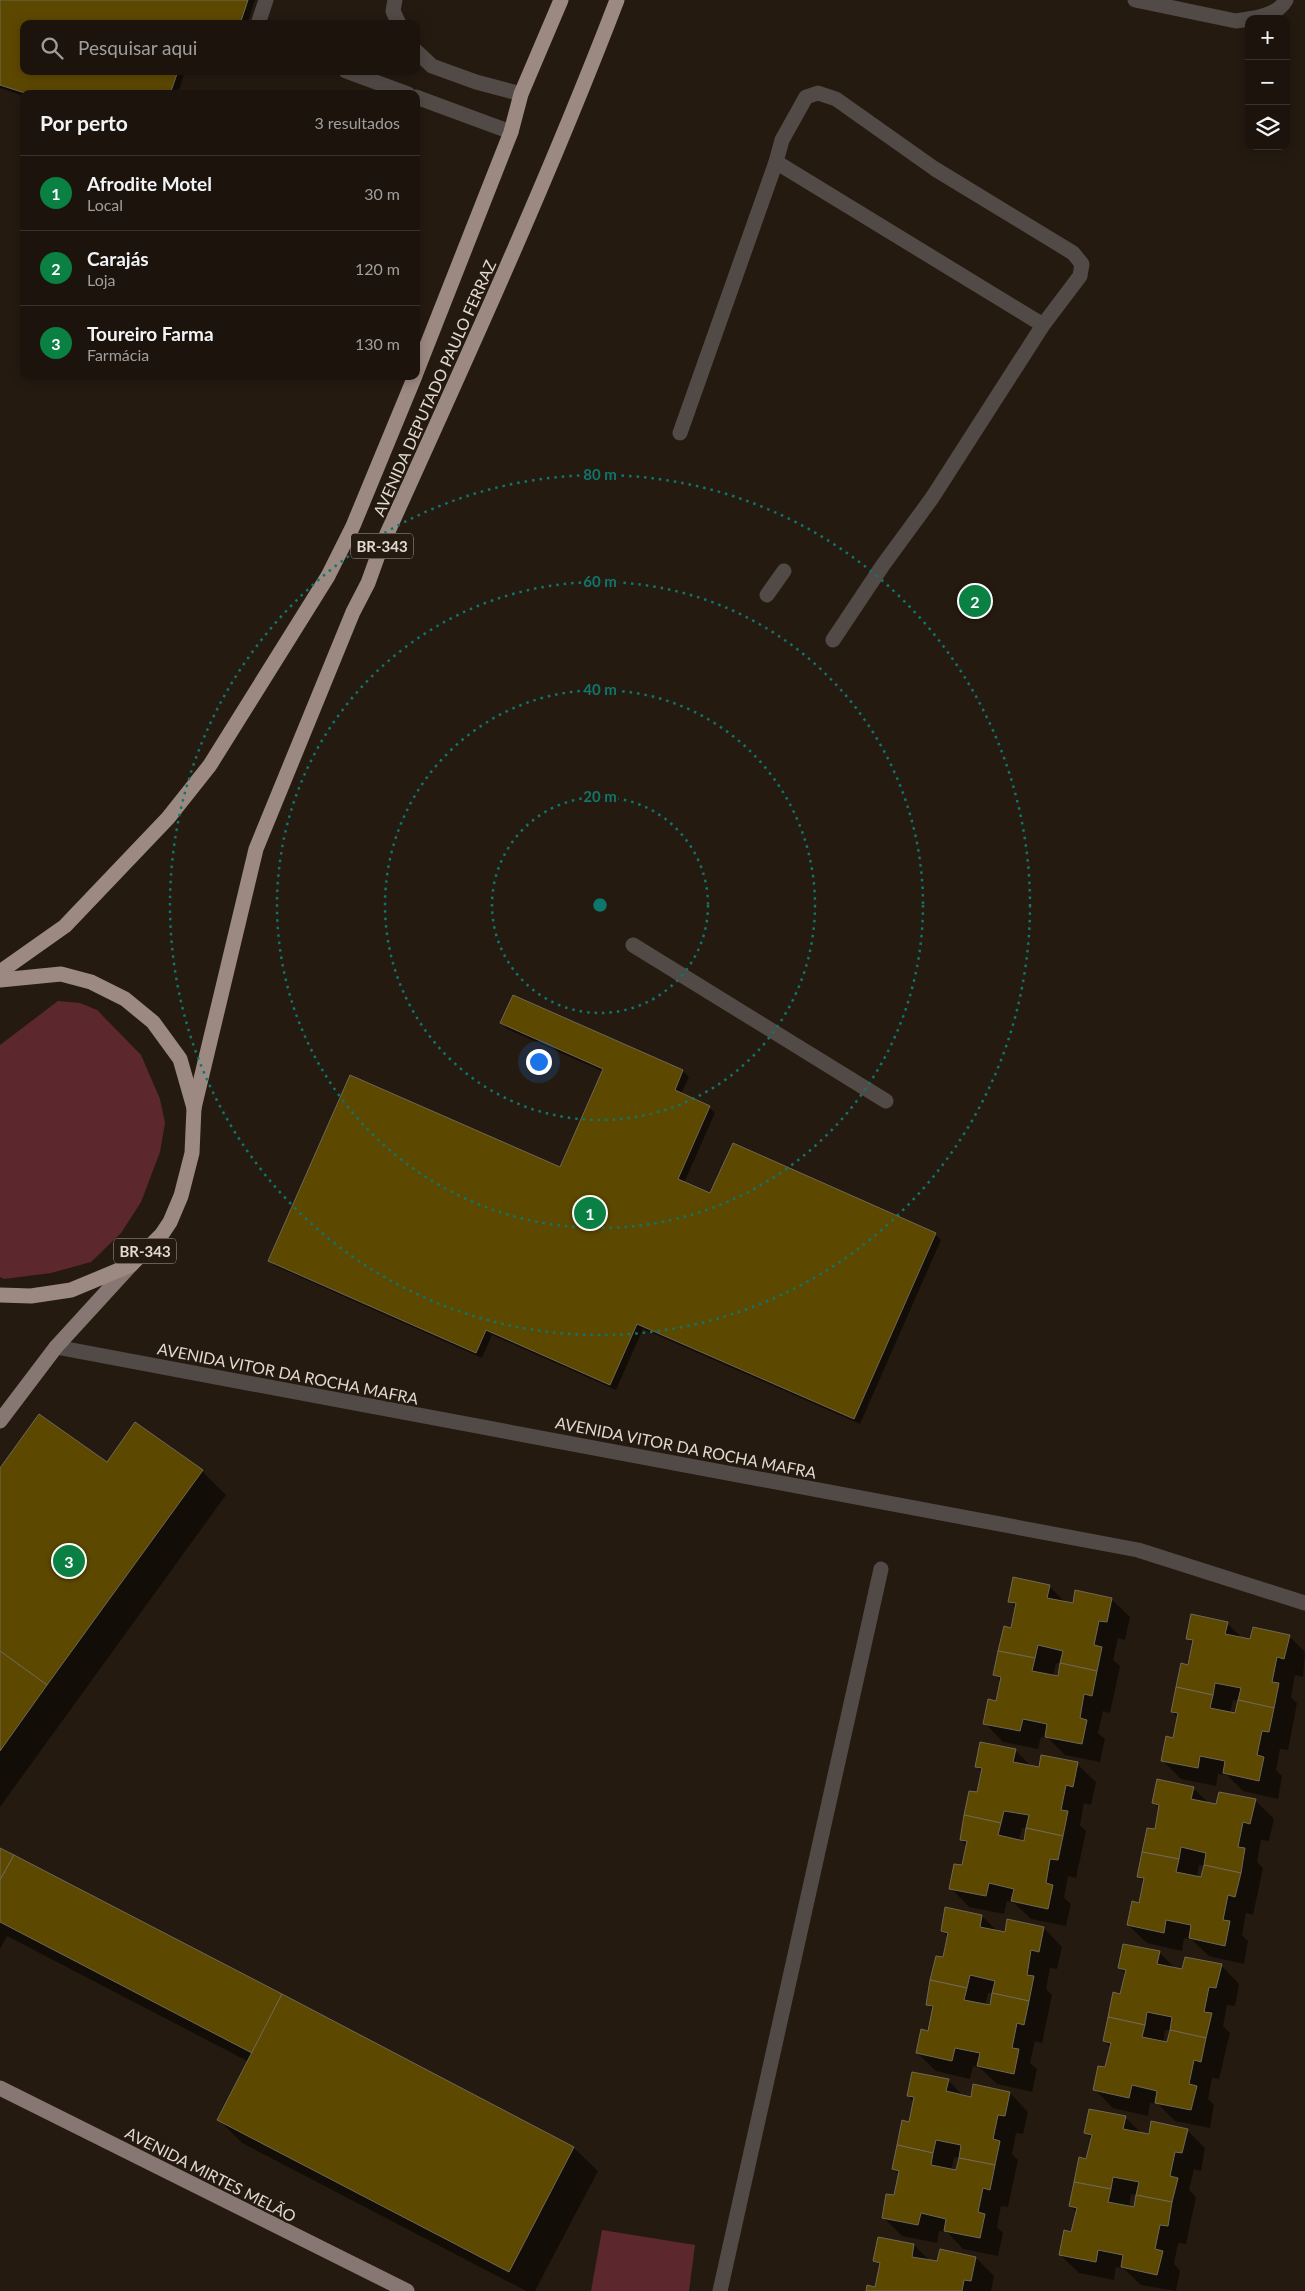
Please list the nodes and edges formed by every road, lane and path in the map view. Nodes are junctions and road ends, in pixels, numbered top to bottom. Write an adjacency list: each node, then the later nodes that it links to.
1 (266, 0): 8 (street)
2 (395, 0): 9 (street)
3 (561, 0): 14 (highway, AVENIDA DEPUTADO PAULO FERRAZ)
4 (617, 0): 29 (highway, AVENIDA DEPUTADO PAULO FERRAZ / BR-343)
5 (1135, 0): 10 (street)
6 (1286, 0): 7 (street)
7 (1265, 15)
8 (259, 20)
9 (397, 20)
10 (1245, 20)
11 (420, 55): 14 (street)
12 (357, 75): 13 (street)
13 (397, 90)
14 (521, 94): 16 (highway, AVENIDA DEPUTADO PAULO FERRAZ)
15 (420, 98): 16 (street)
16 (511, 132): 19 (highway, AVENIDA DEPUTADO PAULO FERRAZ)
17 (776, 162): 18 (street); 18 (street); 21 (street)
18 (1042, 326): 24 (street)
19 (420, 355)
20 (413, 380): 26 (highway, AVENIDA DEPUTADO PAULO FERRAZ / BR-343)
21 (680, 433)
22 (784, 571): 23 (street)
23 (766, 595)
24 (832, 640)
25 (633, 945): 28 (street)
26 (0, 972)
27 (0, 980): 29 (highway)
28 (886, 1101)
29 (194, 1108): 30 (highway, BR-343)
30 (131, 1265): 31 (highway, BR-343); 32 (main road)
31 (0, 1295)
32 (56, 1347): 33 (main road); 35 (street, AVENIDA VITOR DA ROCHA MAFRA)
33 (0, 1421)
34 (881, 1569): 38 (street)
35 (1305, 1603)
36 (0, 2088): 37 (main road, AVENIDA MIRTES MELÃO)
37 (407, 2291)
38 (720, 2291)

